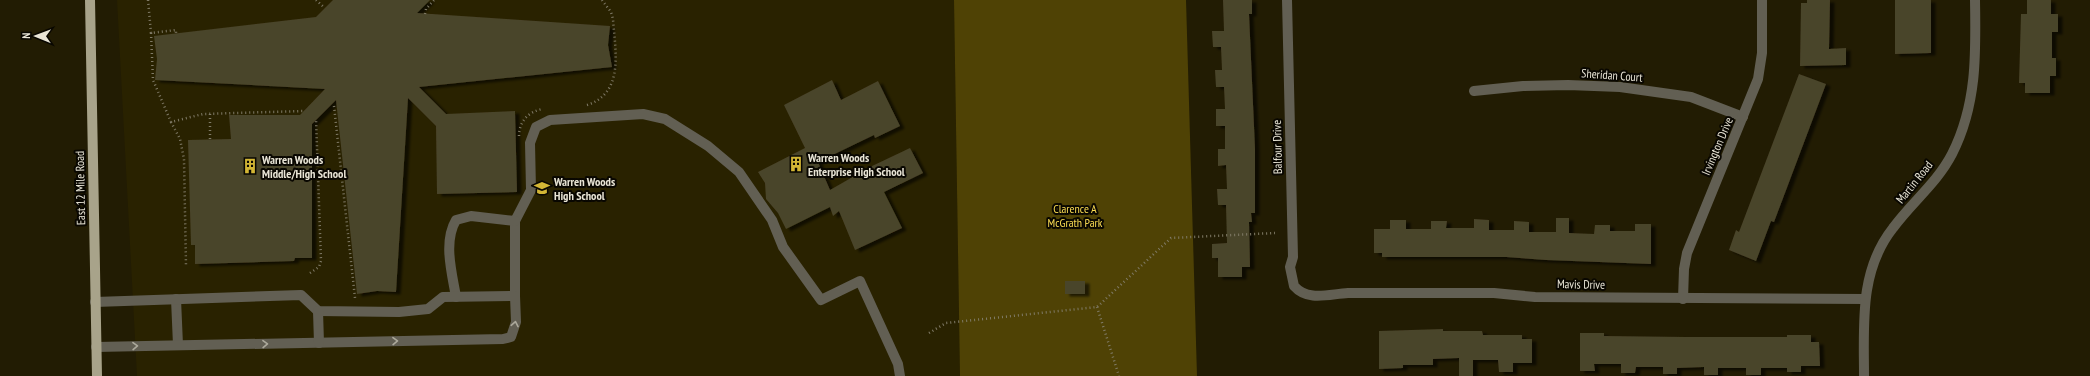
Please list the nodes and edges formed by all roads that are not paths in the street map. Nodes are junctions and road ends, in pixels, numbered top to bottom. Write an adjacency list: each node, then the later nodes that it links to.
1 (90, 0): 14 (main road, East 12 Mile Road)
2 (1287, 0): 8 (street, Balfour Drive)
3 (1762, 0): 6 (street, Irvington Drive)
4 (1975, 0): 13 (street, Martin Road)
5 (1474, 91): 6 (street, Sheridan Court)
6 (1744, 117): 12 (street, Irvington Drive)
7 (515, 222): 9 (street); 10 (street); 20 (street)
8 (1299, 291): 12 (street, Mavis Drive)
9 (515, 296): 10 (street); 16 (street, one-way to 9)
10 (456, 297): 15 (street)
11 (176, 299): 14 (street); 15 (street); 17 (street)
12 (1683, 299): 13 (street, Mavis Drive)
13 (1864, 299): 21 (street, Martin Road)
14 (95, 302): 18 (main road, East 12 Mile Road)
15 (318, 311): 16 (street)
16 (319, 343): 17 (street, one-way to 16)
17 (178, 345): 18 (street, one-way to 17)
18 (96, 347): 19 (main road, East 12 Mile Road)
19 (97, 376)
20 (900, 376)
21 (1864, 376)

